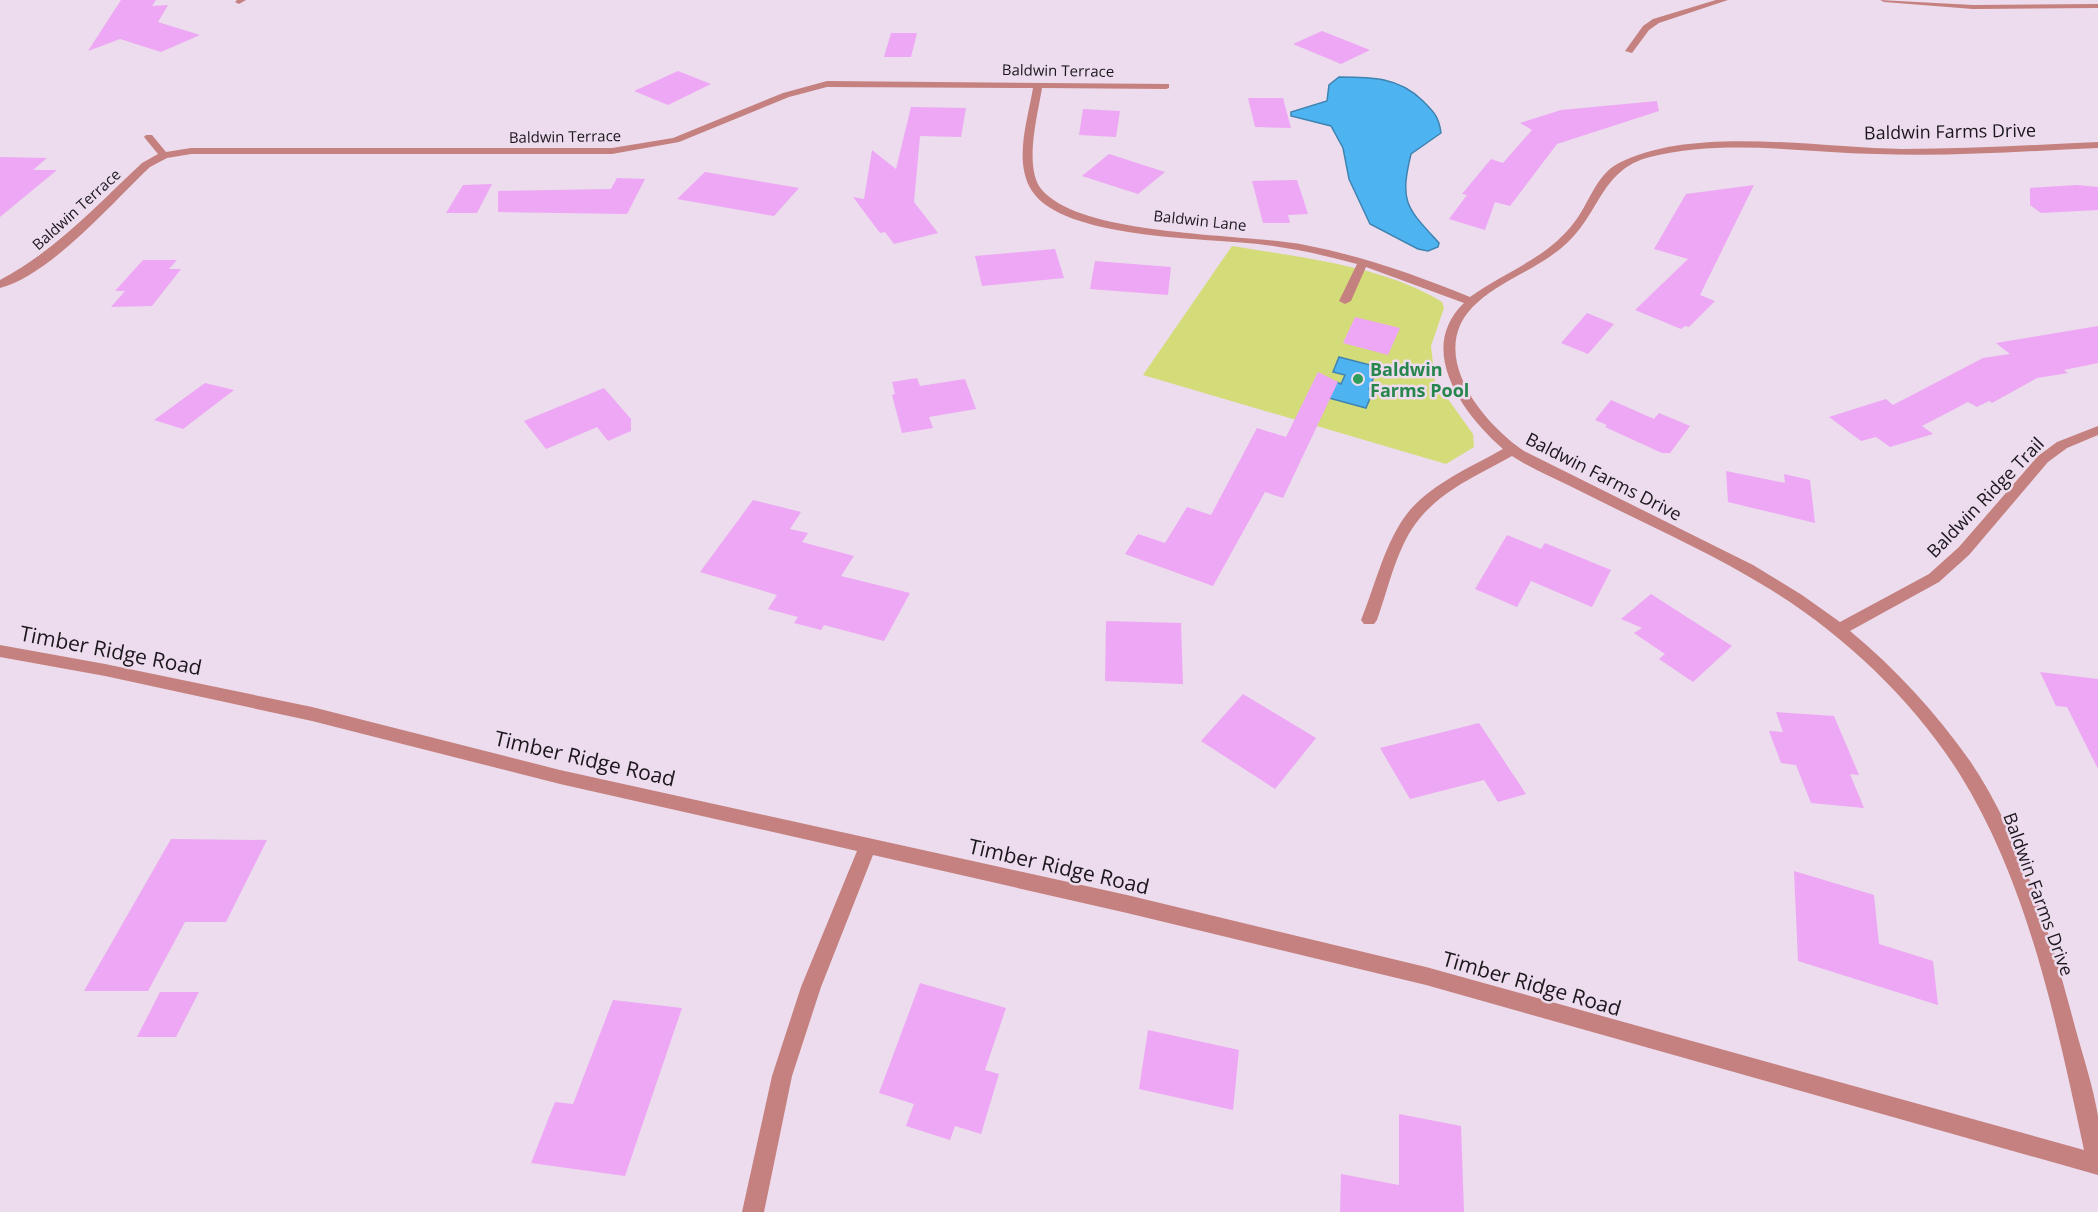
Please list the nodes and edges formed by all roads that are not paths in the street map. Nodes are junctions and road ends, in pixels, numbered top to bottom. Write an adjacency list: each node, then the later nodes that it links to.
1 (1724, 0): 4 (street)
2 (1884, 0): 3 (street)
3 (2098, 6)
4 (1629, 51)
5 (1038, 85): 6 (street, Baldwin Terrace); 9 (street, Baldwin Terrace); 10 (street, Baldwin Lane)
6 (1166, 86)
7 (149, 137): 9 (street)
8 (2098, 145): 13 (street, Baldwin Farms Drive)
9 (164, 155): 11 (street, Baldwin Terrace)
10 (1363, 262): 12 (street); 13 (street, Baldwin Lane)
11 (0, 285)
12 (1345, 301)
13 (1469, 301): 15 (street, Baldwin Farms Drive)
14 (2098, 430): 17 (street, Baldwin Ridge Trail)
15 (1512, 450): 16 (street); 17 (street, Baldwin Farms Drive)
16 (1370, 620)
17 (1839, 630): 20 (street, Baldwin Farms Drive)
18 (0, 651): 19 (street, Timber Ridge Road)
19 (868, 846): 20 (street, Timber Ridge Road); 21 (street)
20 (2098, 1163)
21 (753, 1212)

